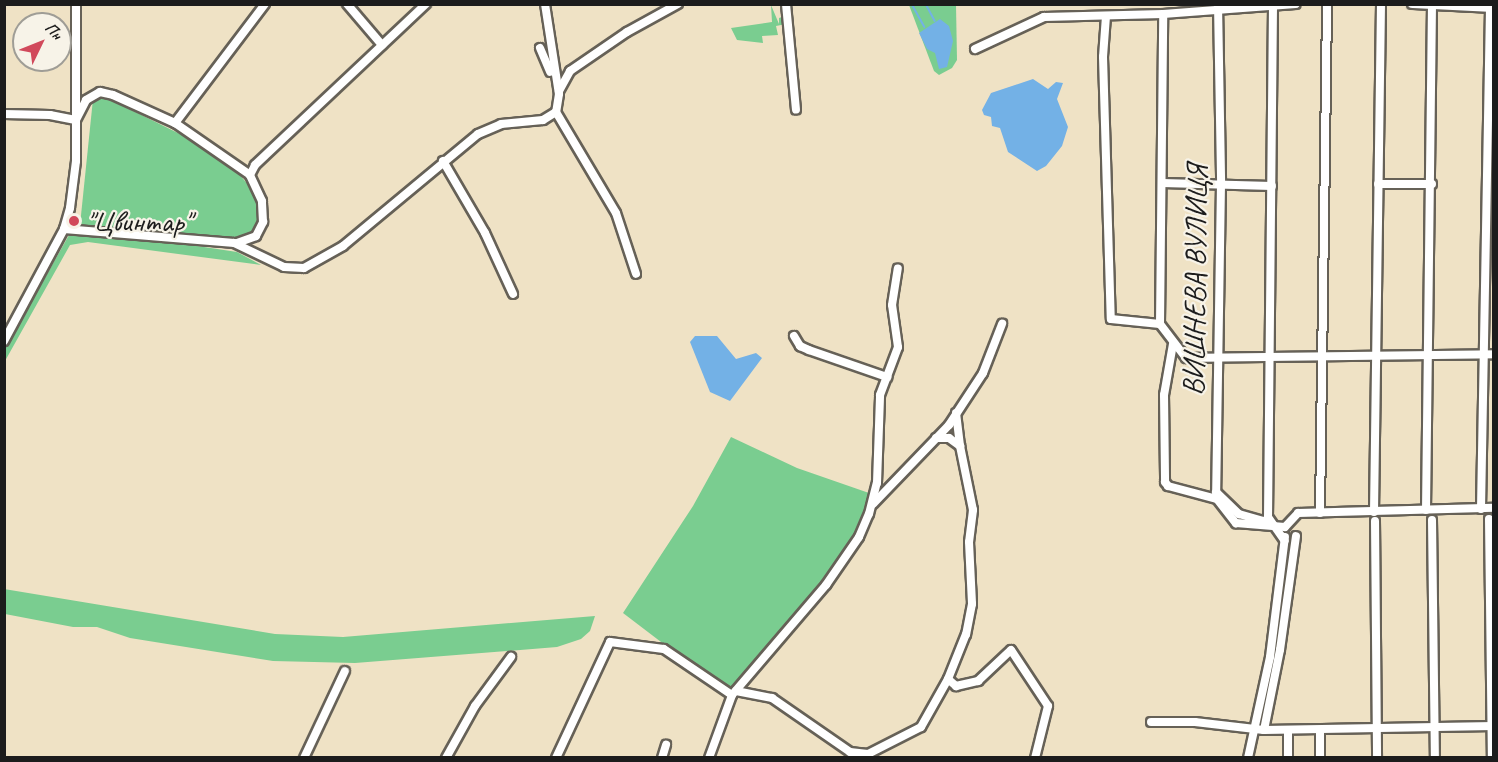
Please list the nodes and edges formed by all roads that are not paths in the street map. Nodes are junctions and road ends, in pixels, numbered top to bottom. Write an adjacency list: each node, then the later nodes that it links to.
1 (69, 4): 19 (street)
2 (76, 4): 19 (street)
3 (266, 4): 30 (street)
4 (347, 4): 22 (street)
5 (426, 4): 22 (street)
6 (545, 4): 25 (street)
7 (678, 4): 25 (street)
8 (786, 4): 26 (street)
9 (1130, 4): 20 (street)
10 (1296, 4): 14 (street)
11 (1327, 4): 52 (street)
12 (1381, 4): 36 (street)
13 (1412, 4): 15 (street)
14 (1273, 6): 16 (street); 38 (street)
15 (1432, 7): 17 (street); 37 (street)
16 (1219, 8): 18 (street); 35 (street, ВИШНЕВА ВУЛИЦЯ)
17 (1492, 8): 34 (street)
18 (1162, 14): 20 (street); 33 (street)
19 (74, 15): 29 (street)
20 (1140, 15): 21 (street)
21 (1106, 16): 24 (street); 45 (street)
22 (382, 45): 32 (street)
23 (540, 48): 25 (street)
24 (975, 49)
25 (559, 94): 27 (street)
26 (796, 110)
27 (556, 112): 31 (street); 42 (street)
28 (4, 114): 29 (street)
29 (76, 120): 30 (street); 39 (street)
30 (175, 123): 32 (street)
31 (443, 160): 40 (street); 43 (street)
32 (250, 175): 40 (street)
33 (1162, 183): 35 (street); 45 (street)
34 (1490, 183): 50 (street)
35 (1221, 184): 38 (street); 53 (street, ВИШНЕВА ВУЛИЦЯ)
36 (1378, 184): 37 (street); 51 (street)
37 (1432, 184): 49 (street)
38 (1272, 186): 54 (street)
39 (64, 229): 40 (street); 47 (street)
40 (234, 243)
41 (898, 268): 55 (street)
42 (636, 274)
43 (513, 294)
44 (1002, 324): 56 (street)
45 (1160, 324): 48 (street)
46 (794, 336): 55 (street)
47 (4, 341)
48 (1173, 344): 53 (street); 67 (street)
49 (1430, 354): 50 (street); 51 (street); 62 (street)
50 (1489, 354): 61 (street)
51 (1376, 356): 52 (street); 64 (street)
52 (1322, 358): 54 (street); 63 (street)
53 (1216, 359): 54 (street); 67 (street, ВИШНЕВА ВУЛИЦЯ)
54 (1269, 359): 67 (street)
55 (887, 377): 59 (street)
56 (956, 413): 57 (street); 58 (street)
57 (936, 438): 58 (street); 59 (street)
58 (960, 446): 73 (street)
59 (872, 505): 74 (street)
60 (1494, 508): 61 (street)
61 (1481, 509): 62 (street)
62 (1426, 510): 64 (street)
63 (1320, 513): 64 (street); 68 (street)
64 (1374, 516): 77 (street)
65 (1490, 519): 76 (street)
66 (1432, 520): 78 (street)
67 (1270, 523): 68 (street); 70 (street)
68 (1285, 527): 70 (street)
69 (1296, 536): 80 (street)
70 (1285, 541): 79 (street)
71 (511, 657): 86 (street)
72 (345, 671): 85 (street)
73 (948, 679): 84 (street); 90 (street)
74 (734, 693): 84 (street); 87 (street); 89 (street)
75 (1151, 722): 79 (street)
76 (1492, 726): 78 (street); 96 (street)
77 (1377, 728): 78 (street); 82 (street); 94 (street)
78 (1435, 728): 95 (street)
79 (1254, 729): 80 (street); 91 (street)
80 (1264, 730): 81 (street)
81 (1288, 730): 82 (street); 92 (street)
82 (1320, 730): 93 (street)
83 (666, 746): 88 (street)
84 (849, 755)
85 (304, 758)
86 (446, 758)
87 (556, 758)
88 (662, 758)
89 (709, 758)
90 (1035, 758)
91 (1248, 758)
92 (1288, 758)
93 (1320, 758)
94 (1377, 758)
95 (1435, 758)
96 (1492, 758)

